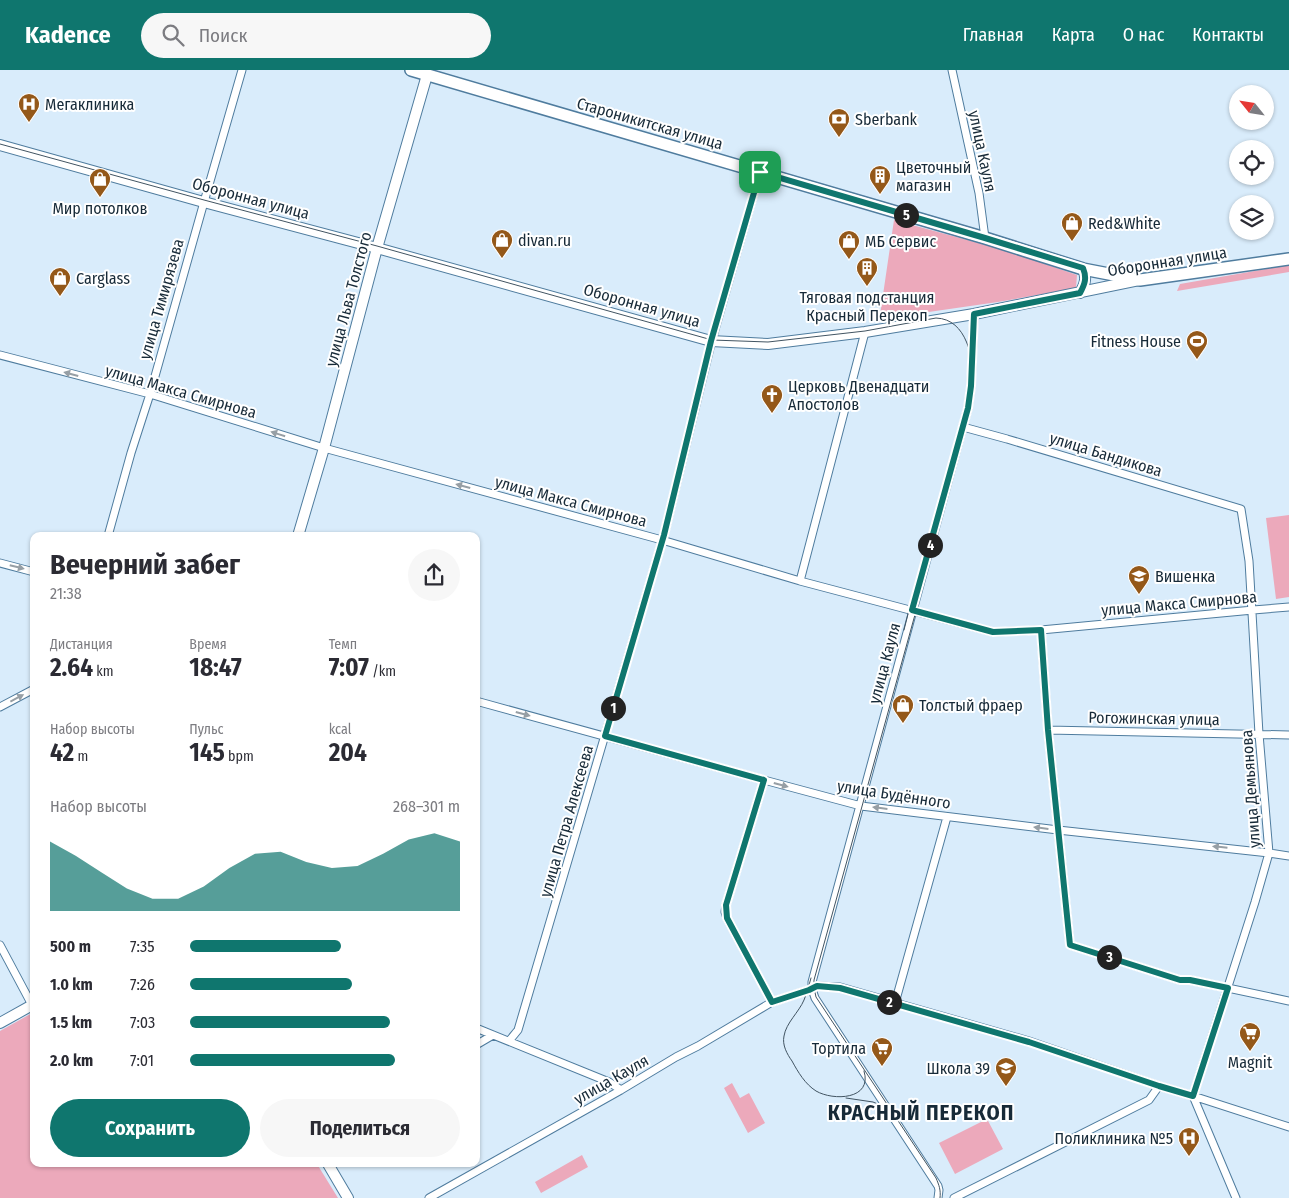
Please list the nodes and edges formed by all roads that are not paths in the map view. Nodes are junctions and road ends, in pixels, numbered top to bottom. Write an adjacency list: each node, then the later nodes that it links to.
1 (242, 70): 7 (street, улица Тимирязева)
2 (411, 70): 4 (main road, Староникитская улица)
3 (952, 70): 8 (street, улица Кауля)
4 (428, 72): 6 (main road, Староникитская улица); 9 (main road, улица Льва Толстого)
5 (0, 146): 7 (main road, Оборонная улица)
6 (760, 172): 8 (main road, Староникитская улица); 16 (street, улица Петра Алексеева)
7 (204, 202): 9 (main road, Оборонная улица); 18 (street, улица Тимирязева)
8 (985, 238): 11 (main road, Староникитская улица)
9 (377, 248): 16 (main road, Оборонная улица); 20 (main road, улица Льва Толстого)
10 (1289, 259): 12 (main road, Оборонная улица)
11 (1083, 268): 12 (main road, Староникитская улица); 13 (main road)
12 (1140, 280): 13 (main road, Оборонная улица)
13 (1080, 293): 14 (main road, Оборонная улица)
14 (974, 314): 15 (main road, Оборонная улица); 19 (street, улица Кауля)
15 (866, 332): 16 (main road, Оборонная улица); 27 (street)
16 (711, 341): 24 (street, улица Петра Алексеева)
17 (0, 355): 18 (street, улица Макса Смирнова, one-way to 17)
18 (150, 394): 20 (street, улица Макса Смирнова, one-way to 18); 22 (street, улица Тимирязева)
19 (963, 427): 21 (street, улица Бандикова); 29 (street, улица Кауля)
20 (324, 448): 23 (main road, улица Льва Толстого); 24 (street, улица Макса Смирнова, one-way to 20)
21 (1241, 509): 30 (street, улица Демьянова)
22 (109, 532)
23 (299, 532)
24 (662, 540): 27 (street, улица Макса Смирнова); 38 (street, улица Петра Алексеева)
25 (0, 563): 26 (street, one-way to 26)
26 (30, 571)
27 (800, 581): 29 (street, улица Макса Смирнова)
28 (1289, 607): 30 (street, улица Макса Смирнова)
29 (912, 610): 31 (street, улица Макса Смирнова); 40 (street, улица Кауля)
30 (1253, 610): 31 (street, улица Макса Смирнова); 36 (street, улица Демьянова)
31 (1041, 630): 35 (street)
32 (30, 691): 34 (street, one-way to 32)
33 (480, 702): 38 (street, улица Будённого, one-way to 38)
34 (0, 707)
35 (1048, 730): 36 (street, Рогожинская улица); 42 (street)
36 (1259, 734): 37 (street, Рогожинская улица); 43 (street, улица Демьянова)
37 (1289, 735)
38 (605, 736): 39 (street, улица Будённого); 56 (street, улица Петра Алексеева)
39 (764, 780): 40 (street, улица Будённого, one-way to 40); 49 (street)
40 (861, 806): 41 (street, улица Будённого, one-way to 40); 47 (street, улица Кауля)
41 (947, 817): 42 (street, улица Будённого, one-way to 41); 51 (street)
42 (1058, 830): 43 (street, улица Будённого, one-way to 42); 46 (street)
43 (1269, 853): 44 (street, улица Будённого); 46 (street, улица Демьянова)
44 (1289, 856)
45 (0, 945): 48 (street)
46 (1228, 988): 50 (street); 60 (street, улица Демьянова)
47 (811, 989): 49 (street, улица Кауля); 51 (street); 65 (street)
48 (30, 1000)
49 (772, 1002): 59 (street, улица Кауля)
50 (1289, 1002)
51 (894, 1003): 58 (street)
52 (30, 1007): 53 (main road)
53 (0, 1023)
54 (480, 1030): 55 (street)
55 (493, 1035): 56 (street); 57 (street)
56 (509, 1041): 59 (street)
57 (480, 1043)
58 (1159, 1086): 60 (street); 66 (street)
59 (621, 1090): 64 (street, улица Кауля)
60 (1193, 1096): 61 (street); 67 (street)
61 (1289, 1127)
62 (330, 1167): 63 (main road)
63 (348, 1198)
64 (429, 1198)
65 (938, 1198)
66 (954, 1198)
67 (1236, 1198)

